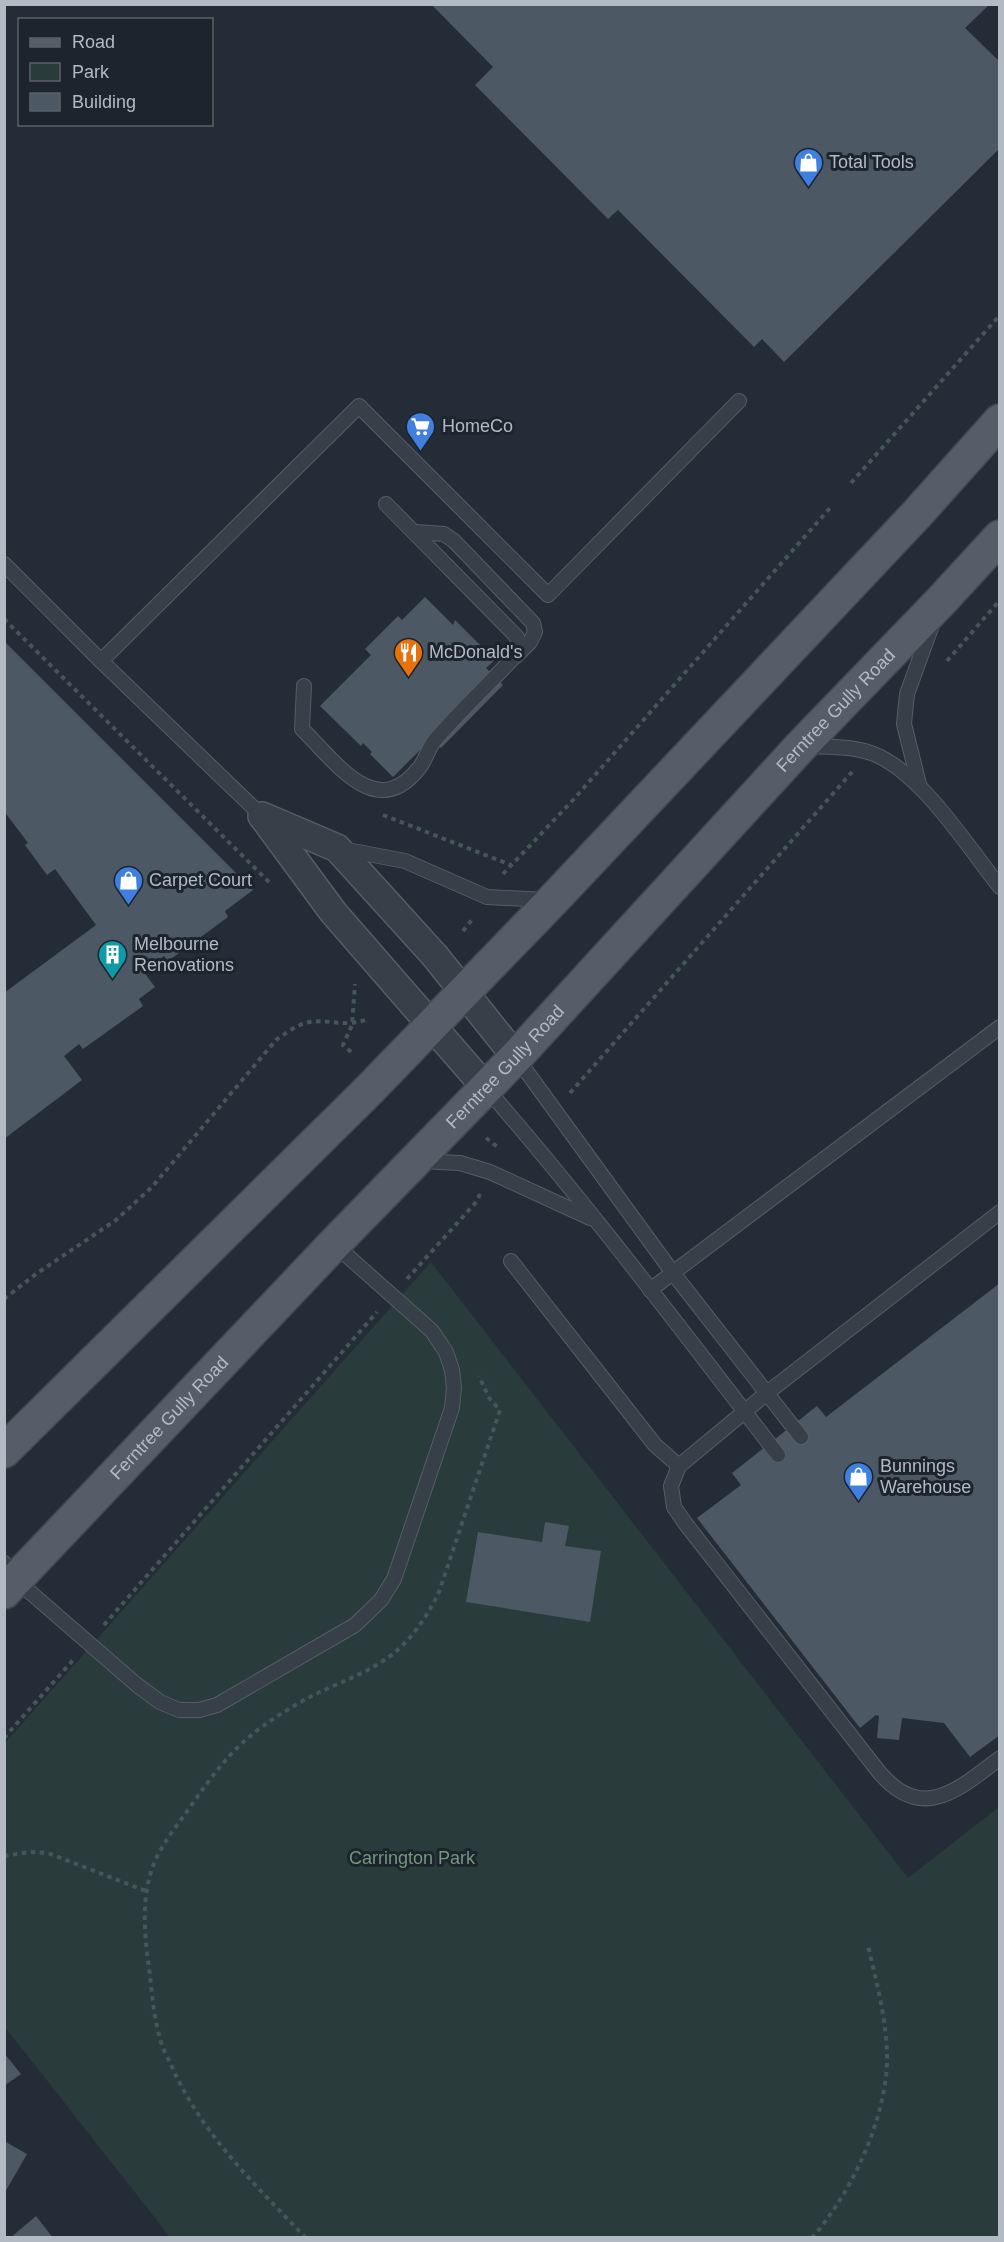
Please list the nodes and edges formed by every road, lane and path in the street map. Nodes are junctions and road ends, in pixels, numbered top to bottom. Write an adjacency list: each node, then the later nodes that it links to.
1 (999, 315): 4 (path)
2 (739, 401): 14 (lane)
3 (999, 421): 27 (main road)
4 (851, 483)
5 (386, 504): 7 (lane)
6 (830, 507): 23 (path)
7 (415, 532): 13 (lane); 13 (lane)
8 (999, 537): 10 (main road, Ferntree Gully Road)
9 (4, 564): 14 (lane)
10 (942, 600): 17 (main road, Ferntree Gully Road); 19 (lane)
11 (999, 600): 15 (path)
12 (4, 619): 25 (path)
13 (516, 656): 16 (lane)
14 (101, 661): 21 (lane)
15 (941, 667)
16 (304, 686)
17 (801, 746): 19 (lane); 37 (main road, Ferntree Gully Road)
18 (855, 769): 39 (path)
19 (919, 784): 26 (lane)
20 (378, 813): 23 (path)
21 (262, 816): 22 (street); 34 (street)
22 (336, 848): 27 (lane); 31 (street)
23 (511, 865): 24 (path)
24 (500, 878)
25 (273, 886)
26 (999, 887)
27 (553, 900): 31 (main road)
28 (480, 909): 29 (path)
29 (463, 932)
30 (356, 981): 33 (path)
31 (463, 991): 34 (main road); 37 (street)
32 (368, 1019): 33 (path)
33 (352, 1025): 36 (path); 53 (path)
34 (431, 1025): 38 (street); 59 (main road)
35 (999, 1027): 48 (lane)
36 (351, 1052)
37 (516, 1057): 38 (main road, Ferntree Gully Road); 48 (lane)
38 (486, 1088): 42 (main road, Ferntree Gully Road); 45 (lane)
39 (568, 1095)
40 (486, 1138): 41 (path)
41 (502, 1150)
42 (417, 1161): 45 (lane); 46 (main road, Ferntree Gully Road)
43 (481, 1190): 49 (path)
44 (999, 1212): 56 (lane)
45 (595, 1220): 52 (lane)
46 (334, 1244): 62 (main road, Ferntree Gully Road); 62 (lane)
47 (511, 1261): 61 (lane)
48 (673, 1273): 52 (lane); 56 (lane)
49 (410, 1276): 50 (path); 51 (path)
50 (417, 1283)
51 (401, 1285)
52 (650, 1290): 57 (lane)
53 (4, 1299)
54 (380, 1309): 63 (path)
55 (477, 1371): 68 (path)
56 (767, 1393): 57 (lane); 58 (lane)
57 (744, 1411): 60 (lane); 61 (lane)
58 (801, 1437)
59 (4, 1451)
60 (778, 1455)
61 (679, 1466): 66 (lane)
62 (8, 1578)
63 (96, 1633)
64 (73, 1659): 65 (path)
65 (4, 1738)
66 (999, 1758)
67 (4, 1856): 68 (path)
68 (146, 1891): 70 (path)
69 (868, 1946): 71 (path)
70 (306, 2238)
71 (812, 2238)

